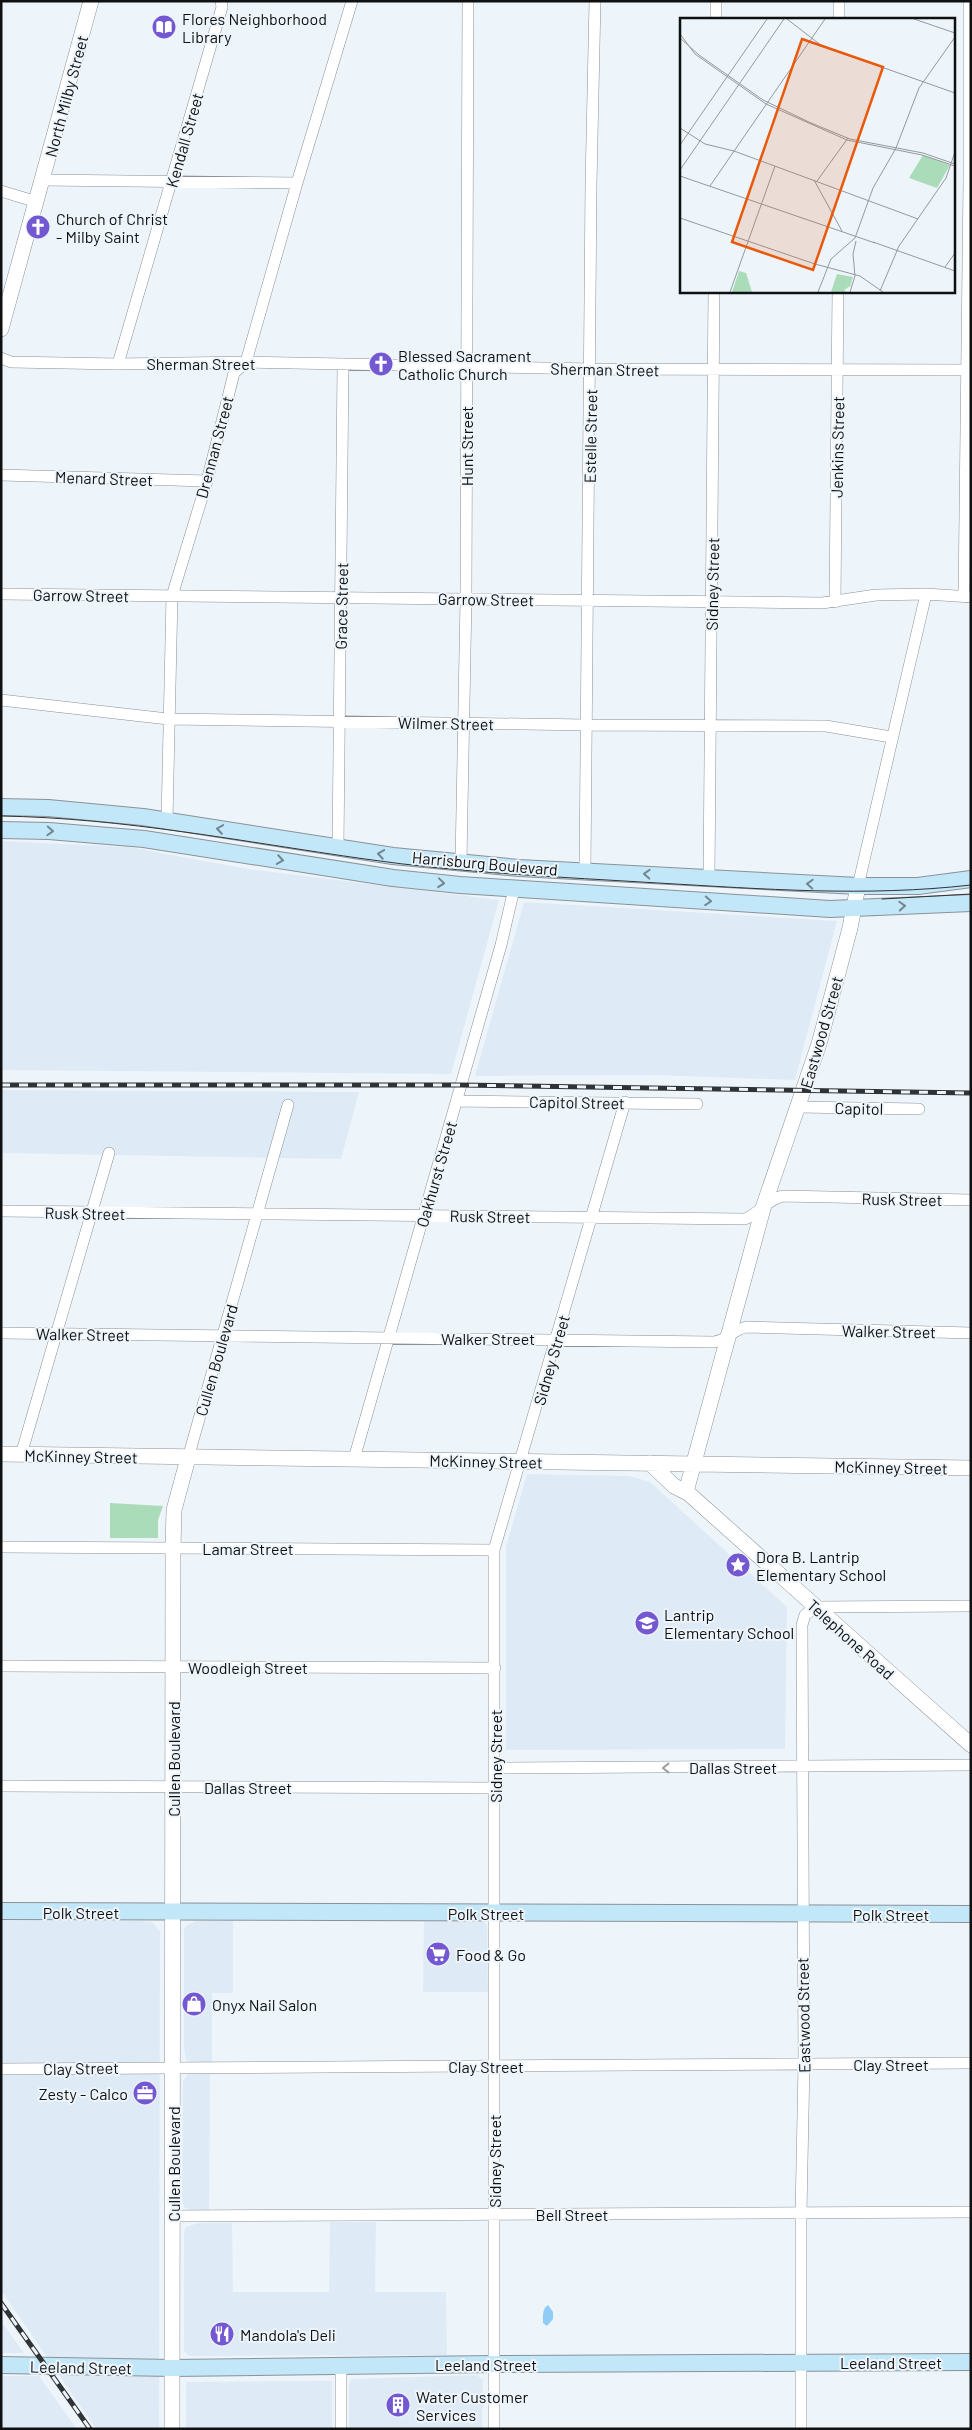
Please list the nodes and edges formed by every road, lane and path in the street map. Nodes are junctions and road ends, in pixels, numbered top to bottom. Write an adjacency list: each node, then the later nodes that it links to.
1 (91, 1): 15 (street, North Milby Street)
2 (221, 1): 11 (street, Kendall Street)
3 (352, 1): 13 (street, Drennan Street)
4 (468, 1): 23 (street, Hunt Street)
5 (595, 1): 24 (street, Estelle Street)
6 (716, 1): 9 (street)
7 (839, 1): 10 (street)
8 (969, 1): 12 (street)
9 (716, 18)
10 (839, 18)
11 (172, 181): 13 (street); 15 (street); 21 (street, Kendall Street)
12 (970, 182): 27 (street)
13 (297, 183): 20 (street, Drennan Street)
14 (1, 191): 15 (street)
15 (40, 191): 18 (street, North Milby Street)
16 (714, 292): 25 (street, Sidney Street)
17 (838, 292): 26 (street, Jenkins Street)
18 (1, 329)
19 (1, 358): 21 (street, Sherman Street)
20 (246, 362): 21 (street, Sherman Street); 22 (street, Sherman Street); 29 (street, Drennan Street)
21 (118, 364)
22 (343, 366): 23 (street, Sherman Street); 33 (street, Grace Street)
23 (466, 368): 24 (street, Sherman Street); 35 (street, Hunt Street)
24 (591, 369): 25 (street, Sherman Street); 36 (street, Estelle Street)
25 (714, 370): 26 (street, Sherman Street); 37 (street, Sidney Street)
26 (837, 370): 27 (street, Sherman Street); 38 (street, Jenkins Street)
27 (968, 370): 34 (street)
28 (1, 475): 29 (street, Menard Street)
29 (207, 480): 32 (street, Drennan Street)
30 (1, 594): 32 (street, Garrow Street)
31 (926, 594): 34 (street, Garrow Street); 38 (street, Garrow Street); 45 (street, Eastwood Street)
32 (172, 596): 33 (street, Garrow Street); 40 (street, Drennan Street)
33 (341, 597): 35 (street, Garrow Street); 41 (street, Grace Street)
34 (967, 597)
35 (466, 599): 36 (street, Garrow Street); 42 (street, Hunt Street)
36 (588, 600): 37 (street, Garrow Street); 43 (street, Estelle Street)
37 (712, 602): 38 (street, Garrow Street); 44 (street, Sidney Street)
38 (835, 602)
39 (1, 700): 40 (street, Wilmer Street)
40 (168, 719): 41 (street, Wilmer Street); 47 (street, Drennan Street)
41 (340, 722): 42 (street, Wilmer Street); 49 (street, Grace Street)
42 (464, 723): 43 (street, Wilmer Street); 50 (street, Hunt Street)
43 (587, 725): 44 (street, Wilmer Street); 51 (street, Estelle Street)
44 (710, 725): 45 (street, Wilmer Street); 52 (street, Sidney Street)
45 (891, 736): 54 (street, Eastwood Street)
46 (1, 807): 47 (main road, Harrisburg Boulevard)
47 (167, 820): 49 (main road, Harrisburg Boulevard, one-way to 47)
48 (1, 830): 55 (main road, Harrisburg Boulevard, one-way to 55)
49 (338, 847): 50 (main road, Harrisburg Boulevard, one-way to 49)
50 (461, 861): 51 (main road, Harrisburg Boulevard)
51 (585, 870): 52 (main road, Harrisburg Boulevard, one-way to 51)
52 (709, 877): 54 (main road, Harrisburg Boulevard, one-way to 52)
53 (971, 879): 54 (main road, Harrisburg Boulevard)
54 (858, 886): 57 (street, Eastwood Street)
55 (514, 889): 57 (main road, Harrisburg Boulevard, one-way to 57); 58 (street, Oakhurst Street)
56 (971, 903): 57 (main road, Harrisburg Boulevard, one-way to 56)
57 (854, 909): 62 (street, Eastwood Street)
58 (457, 1101): 59 (street, Capitol Street); 70 (street, Oakhurst Street)
59 (625, 1102): 60 (street, Capitol Street); 71 (street, Sidney Street)
60 (697, 1104)
61 (288, 1105): 69 (street, Cullen Boulevard)
62 (798, 1107): 63 (street, Capitol); 66 (street, Eastwood Street)
63 (919, 1109)
64 (109, 1153): 68 (street)
65 (971, 1200): 66 (street, Rusk Street)
66 (764, 1206): 71 (street, Rusk Street); 75 (street, Eastwood Street)
67 (1, 1211): 68 (street, Rusk Street)
68 (91, 1213): 69 (street, Rusk Street); 73 (street)
69 (257, 1216): 70 (street, Rusk Street); 76 (street, Cullen Boulevard)
70 (424, 1216): 71 (street, Rusk Street); 77 (street, Oakhurst Street)
71 (592, 1217): 78 (street, Sidney Street)
72 (1, 1333): 73 (street, Walker Street)
73 (56, 1333): 76 (street, Walker Street); 80 (street)
74 (971, 1333): 75 (street, Walker Street)
75 (730, 1335): 78 (street, Walker Street); 85 (street, Eastwood Street)
76 (224, 1336): 77 (street, Walker Street); 81 (street, Cullen Boulevard)
77 (390, 1338): 78 (street, Walker Street); 82 (street, Oakhurst Street)
78 (557, 1339): 83 (street, Sidney Street)
79 (1, 1454): 80 (street, McKinney Street)
80 (20, 1455): 81 (street, McKinney Street)
81 (188, 1458): 82 (street, McKinney Street); 89 (street, Cullen Boulevard)
82 (354, 1459): 83 (street, McKinney Street)
83 (521, 1462): 84 (street, McKinney Street); 90 (street, Sidney Street)
84 (650, 1463): 85 (street, McKinney Street); 87 (street, Telephone Road)
85 (693, 1463): 86 (street, McKinney Street); 87 (street)
86 (971, 1468)
87 (688, 1493): 92 (street, Telephone Road)
88 (1, 1547): 89 (street, Lamar Street)
89 (173, 1548): 90 (street, Lamar Street); 94 (street, Cullen Boulevard)
90 (494, 1550): 95 (street, Sidney Street)
91 (971, 1606): 92 (street)
92 (816, 1607): 96 (street, Telephone Road); 98 (street, Eastwood Street)
93 (1, 1666): 94 (street, Woodleigh Street)
94 (173, 1666): 95 (street, Woodleigh Street); 101 (street, Cullen Boulevard)
95 (495, 1668): 99 (street, Sidney Street)
96 (971, 1744)
97 (971, 1765): 98 (street, Dallas Street)
98 (802, 1767): 99 (street, Dallas Street, one-way to 99); 106 (street, Eastwood Street)
99 (495, 1768): 102 (street, Sidney Street)
100 (1, 1786): 101 (street, Dallas Street)
101 (172, 1786): 102 (street, Dallas Street); 104 (street, Cullen Boulevard)
102 (495, 1788): 105 (street, Sidney Street)
103 (1, 1911): 104 (main road, Polk Street)
104 (173, 1912): 105 (main road, Polk Street); 110 (street, Cullen Boulevard)
105 (495, 1913): 106 (main road, Polk Street); 111 (street, Sidney Street)
106 (802, 1913): 107 (main road, Polk Street); 109 (street, Eastwood Street)
107 (971, 1914)
108 (971, 2063): 109 (street, Clay Street)
109 (804, 2064): 111 (street, Clay Street); 114 (street, Eastwood Street)
110 (173, 2066): 111 (street, Clay Street); 112 (street, Clay Street); 116 (street, Cullen Boulevard)
111 (494, 2066): 115 (street, Sidney Street)
112 (1, 2069)
113 (971, 2212): 114 (street, Bell Street)
114 (801, 2214): 115 (street, Bell Street); 117 (street, Eastwood Street)
115 (493, 2215): 116 (street, Bell Street); 119 (street, Sidney Street)
116 (173, 2216): 122 (street, Cullen Boulevard)
117 (801, 2362): 118 (main road, Leeland Street); 119 (main road, Leeland Street); 126 (street, Eastwood Street)
118 (971, 2362)
119 (494, 2364): 121 (main road, Leeland Street); 125 (street, Sidney Street)
120 (1, 2365): 122 (main road, Leeland Street)
121 (341, 2365): 122 (main road, Leeland Street); 124 (street)
122 (173, 2368): 123 (street, Cullen Boulevard)
123 (172, 2429)
124 (341, 2429)
125 (494, 2429)
126 (801, 2429)

